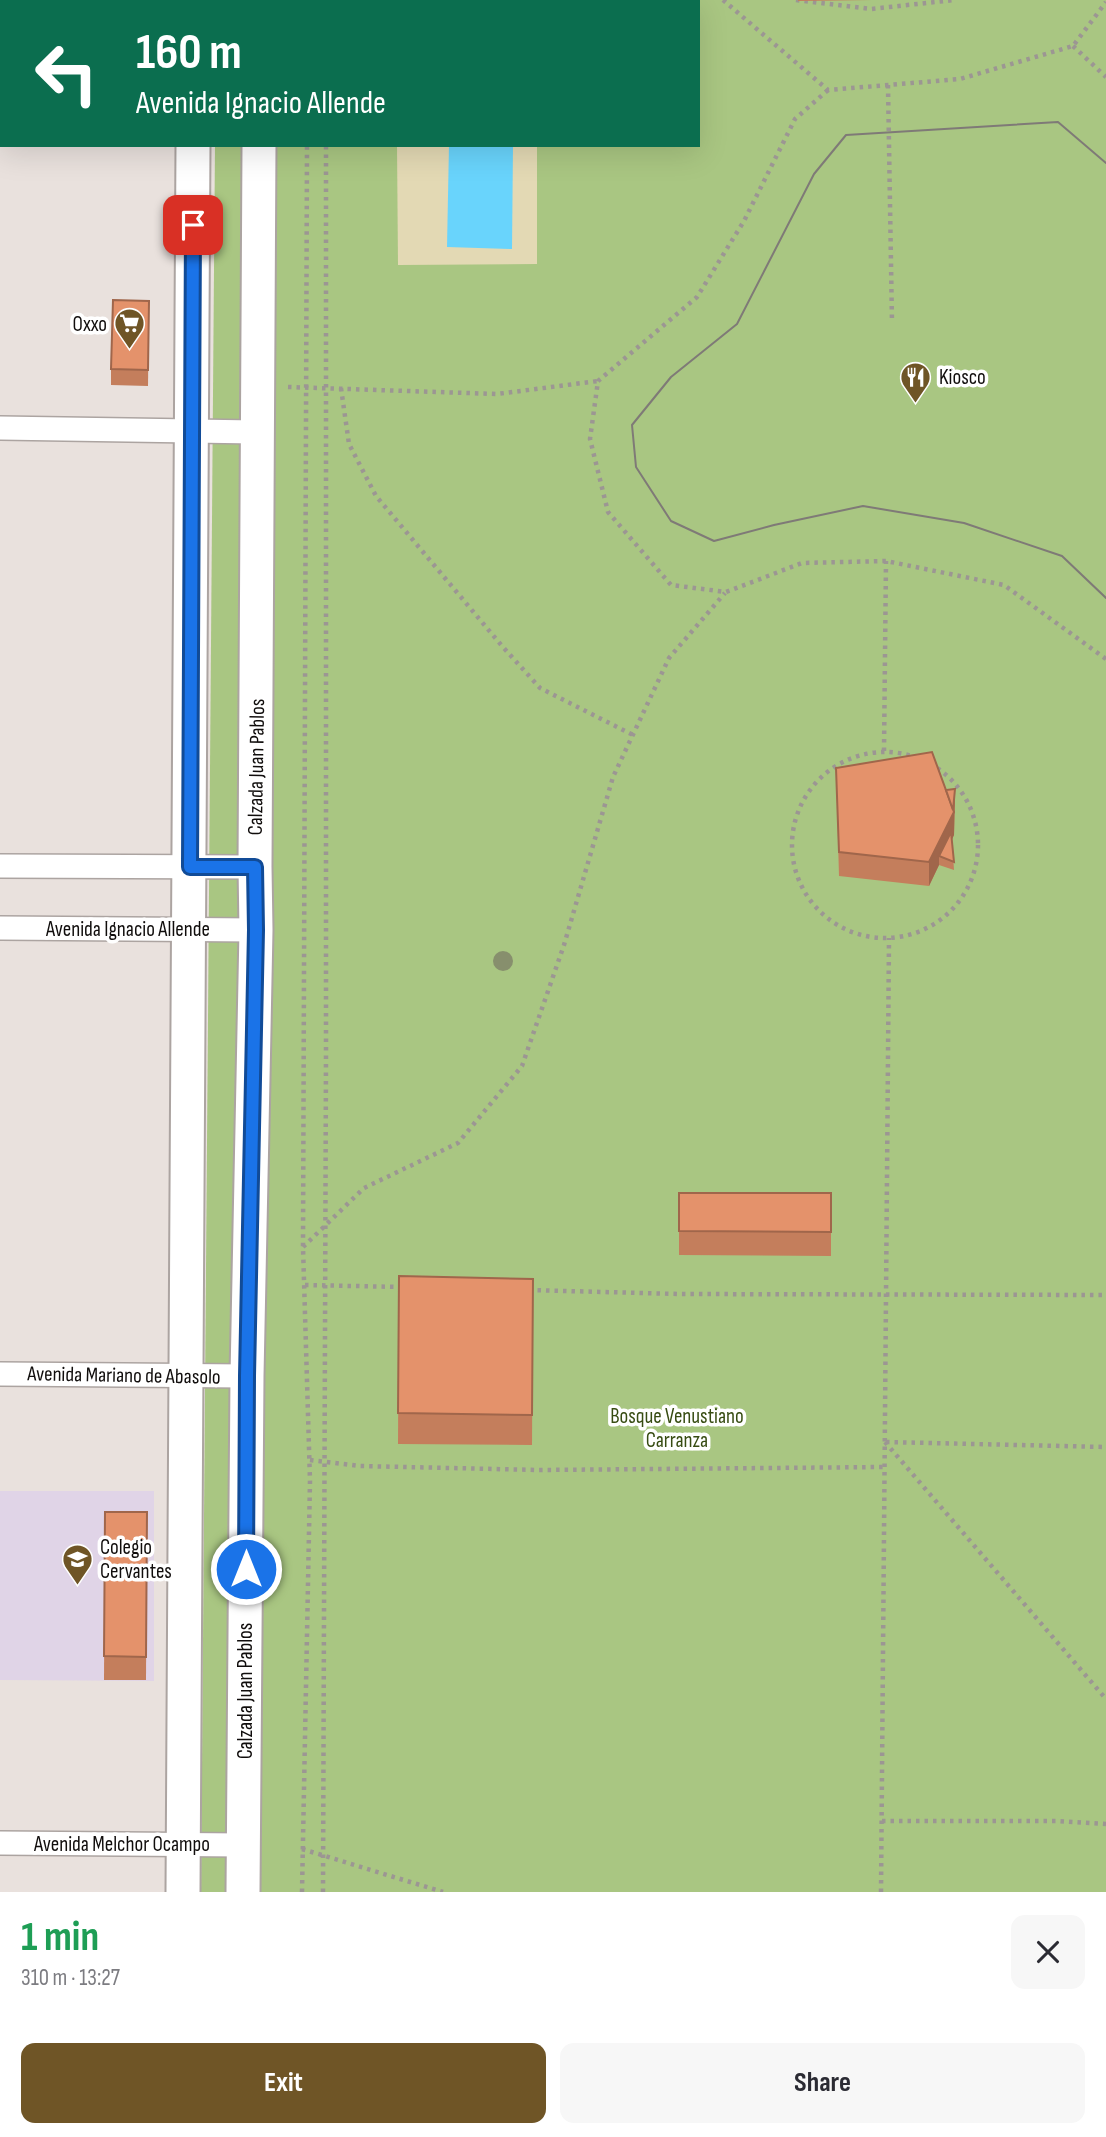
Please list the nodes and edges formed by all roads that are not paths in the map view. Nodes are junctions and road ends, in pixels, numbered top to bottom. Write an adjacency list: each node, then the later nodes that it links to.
1 (194, 147): 4 (street)
2 (260, 147): 5 (street, Calzada Juan Pablos)
3 (0, 428): 4 (street)
4 (192, 430): 5 (street); 7 (street)
5 (259, 432): 8 (street, Calzada Juan Pablos)
6 (0, 866): 7 (street)
7 (190, 867): 8 (street); 10 (street)
8 (255, 867): 11 (street, Calzada Juan Pablos)
9 (0, 928): 10 (street, Avenida Ignacio Allende)
10 (189, 929): 11 (street, Avenida Ignacio Allende); 13 (street)
11 (256, 930): 14 (street, Calzada Juan Pablos)
12 (0, 1374): 13 (street, Avenida Mariano de Abasolo)
13 (186, 1376): 14 (street, Avenida Mariano de Abasolo); 16 (street)
14 (247, 1376): 17 (street, Calzada Juan Pablos)
15 (0, 1843): 16 (street, Avenida Melchor Ocampo)
16 (183, 1844): 17 (street, Avenida Melchor Ocampo); 18 (street)
17 (243, 1845): 19 (street, Calzada Juan Pablos)
18 (183, 1892)
19 (243, 1892)

